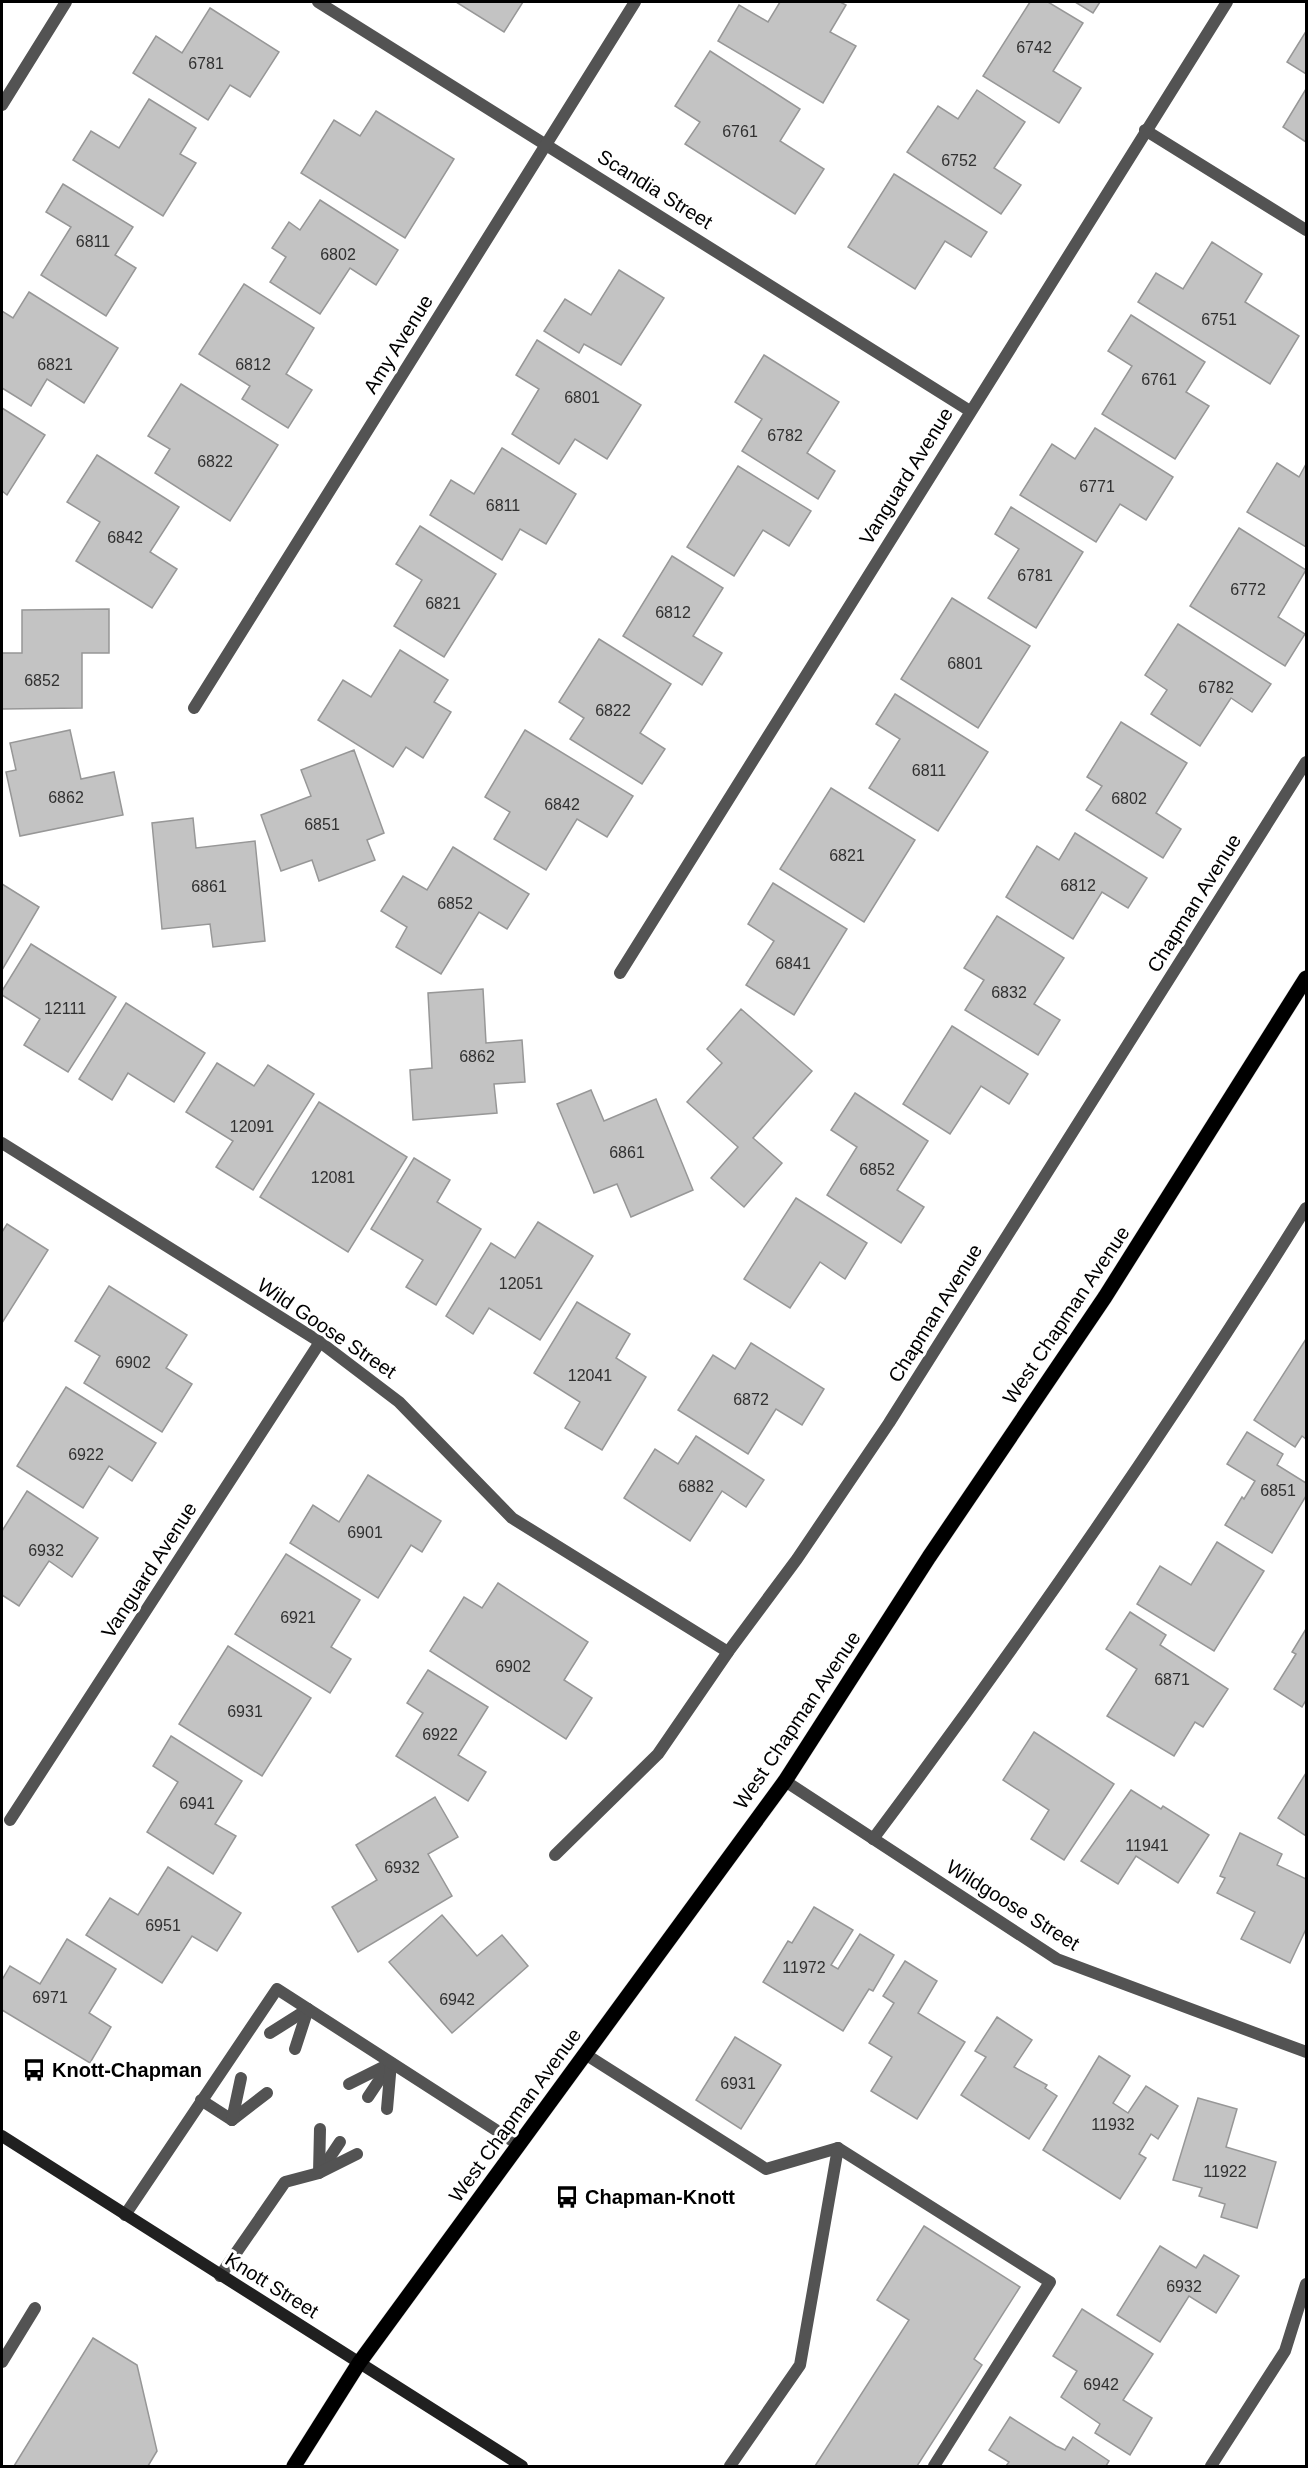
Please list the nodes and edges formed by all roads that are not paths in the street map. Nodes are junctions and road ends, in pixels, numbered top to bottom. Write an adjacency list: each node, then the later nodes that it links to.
1 (66, 2): 5 (street)
2 (318, 2): 7 (street, Scandia Street)
3 (635, 2): 7 (street, Amy Avenue)
4 (1227, 2): 6 (street, Vanguard Avenue)
5 (2, 105)
6 (1145, 130): 8 (street); 9 (street, Vanguard Avenue)
7 (547, 143): 9 (street, Scandia Street); 10 (street, Amy Avenue)
8 (1306, 230)
9 (970, 411): 12 (street, Vanguard Avenue)
10 (194, 708)
11 (1306, 762): 17 (street, Chapman Avenue)
12 (620, 973)
13 (1306, 978): 18 (main road, West Chapman Avenue)
14 (2, 1143): 16 (street, Wild Goose Street)
15 (1306, 1208): 20 (street)
16 (320, 1342): 17 (street, Wild Goose Street); 19 (street, Vanguard Avenue)
17 (728, 1652): 21 (street, Chapman Avenue)
18 (784, 1781): 20 (street, Wildgoose Street); 26 (main road, West Chapman Avenue)
19 (10, 1820)
20 (873, 1839): 25 (street, Wildgoose Street)
21 (555, 1854)
22 (308, 2009): 23 (street); 24 (street); 27 (street); 32 (street)
23 (270, 2033)
24 (295, 2049)
25 (1306, 2052)
26 (585, 2054): 38 (main road, West Chapman Avenue); 39 (street)
27 (391, 2063): 29 (street); 31 (street); 33 (street); 38 (street)
28 (241, 2078): 34 (street)
29 (349, 2084)
30 (267, 2093): 34 (street)
31 (368, 2097)
32 (201, 2100): 34 (street); 42 (street)
33 (387, 2109)
34 (231, 2120)
35 (320, 2129): 41 (street)
36 (2, 2136): 42 (main road, Knott Street)
37 (340, 2142): 41 (street)
38 (519, 2145): 47 (main road, West Chapman Avenue)
39 (838, 2148): 50 (street); 51 (street)
40 (357, 2154): 41 (street)
41 (320, 2173): 43 (street)
42 (125, 2215): 43 (main road, Knott Street)
43 (220, 2276): 47 (main road, Knott Street)
44 (1306, 2284): 52 (street)
45 (35, 2308): 46 (street)
46 (2, 2362)
47 (359, 2363): 48 (main road, West Chapman Avenue); 49 (main road, Knott Street)
48 (294, 2466)
49 (522, 2466)
50 (730, 2466)
51 (934, 2466)
52 (1211, 2466)

